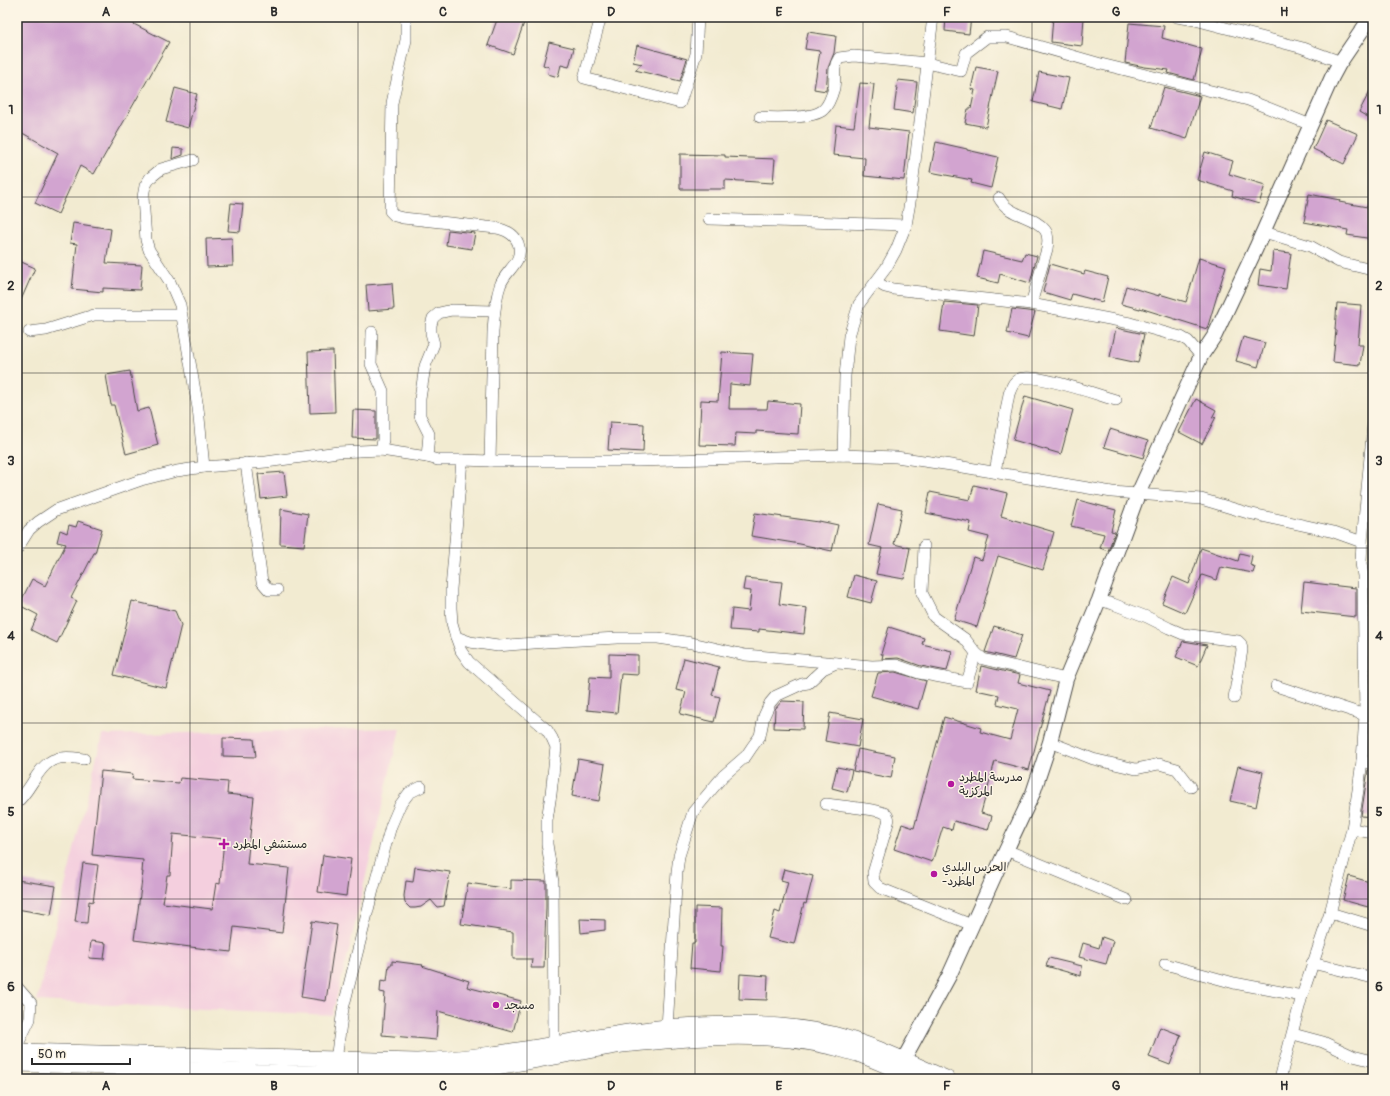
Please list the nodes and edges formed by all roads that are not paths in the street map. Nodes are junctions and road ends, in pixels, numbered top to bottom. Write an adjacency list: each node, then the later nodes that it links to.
1 (406, 17): 19 (street)
2 (601, 17): 3 (street)
3 (698, 17)
4 (934, 17): 8 (street)
5 (1177, 17): 7 (street)
6 (1371, 17): 7 (street)
7 (1341, 62): 10 (street)
8 (927, 63): 9 (street); 10 (street); 14 (street)
9 (760, 117)
10 (1311, 125): 15 (street)
11 (193, 160): 20 (street)
12 (999, 198): 18 (street)
13 (708, 219): 14 (street)
14 (906, 225): 17 (street)
15 (1264, 232): 16 (street); 23 (street)
16 (1373, 268)
17 (876, 282): 18 (street); 27 (street)
18 (1030, 304): 23 (street)
19 (494, 311): 28 (street); 30 (street)
20 (182, 315): 21 (street); 32 (street)
21 (29, 332)
22 (372, 332): 26 (street)
23 (1201, 356): 34 (street)
24 (1116, 400): 33 (street)
25 (1373, 424): 35 (street)
26 (381, 450): 28 (street); 31 (street)
27 (843, 455): 30 (street); 33 (street)
28 (427, 457): 29 (street)
29 (462, 460): 30 (street); 41 (street)
30 (490, 461)
31 (246, 463): 32 (street); 38 (street)
32 (204, 466): 37 (street)
33 (995, 472): 34 (street)
34 (1138, 494): 35 (street); 39 (street)
35 (1362, 542): 40 (street)
36 (924, 546): 42 (street)
37 (17, 549)
38 (277, 590)
39 (1099, 600): 44 (street); 46 (street)
40 (1368, 634): 47 (street)
41 (456, 637): 43 (street); 69 (street)
42 (976, 654): 43 (street); 44 (street)
43 (836, 663): 67 (street)
44 (1066, 680): 48 (street)
45 (1276, 686): 47 (street)
46 (1234, 698)
47 (1365, 715): 50 (street)
48 (1050, 742): 52 (street); 57 (street)
49 (84, 759): 53 (street)
50 (1368, 763): 55 (street)
51 (421, 787): 72 (street)
52 (1191, 787)
53 (17, 802)
54 (826, 804): 60 (street)
55 (1352, 829): 56 (street); 59 (street)
56 (1373, 833)
57 (1006, 850): 58 (street); 60 (street)
58 (1127, 900)
59 (1330, 913): 61 (street); 62 (street)
60 (972, 925): 76 (street)
61 (1373, 926)
62 (1312, 963): 64 (street); 66 (street)
63 (1165, 964): 66 (street)
64 (1373, 978)
65 (17, 987): 70 (street)
66 (1302, 996): 68 (street)
67 (667, 1027): 69 (main road); 76 (main road)
68 (1293, 1034): 73 (street); 79 (street)
69 (554, 1043): 72 (main road)
70 (17, 1046)
71 (17, 1050): 74 (main road)
72 (336, 1060): 74 (main road)
73 (1373, 1061)
74 (188, 1062): 75 (main road); 76 (main road)
75 (17, 1064)
76 (898, 1070): 77 (main road); 78 (main road)
77 (916, 1079)
78 (948, 1079)
79 (1280, 1079)

